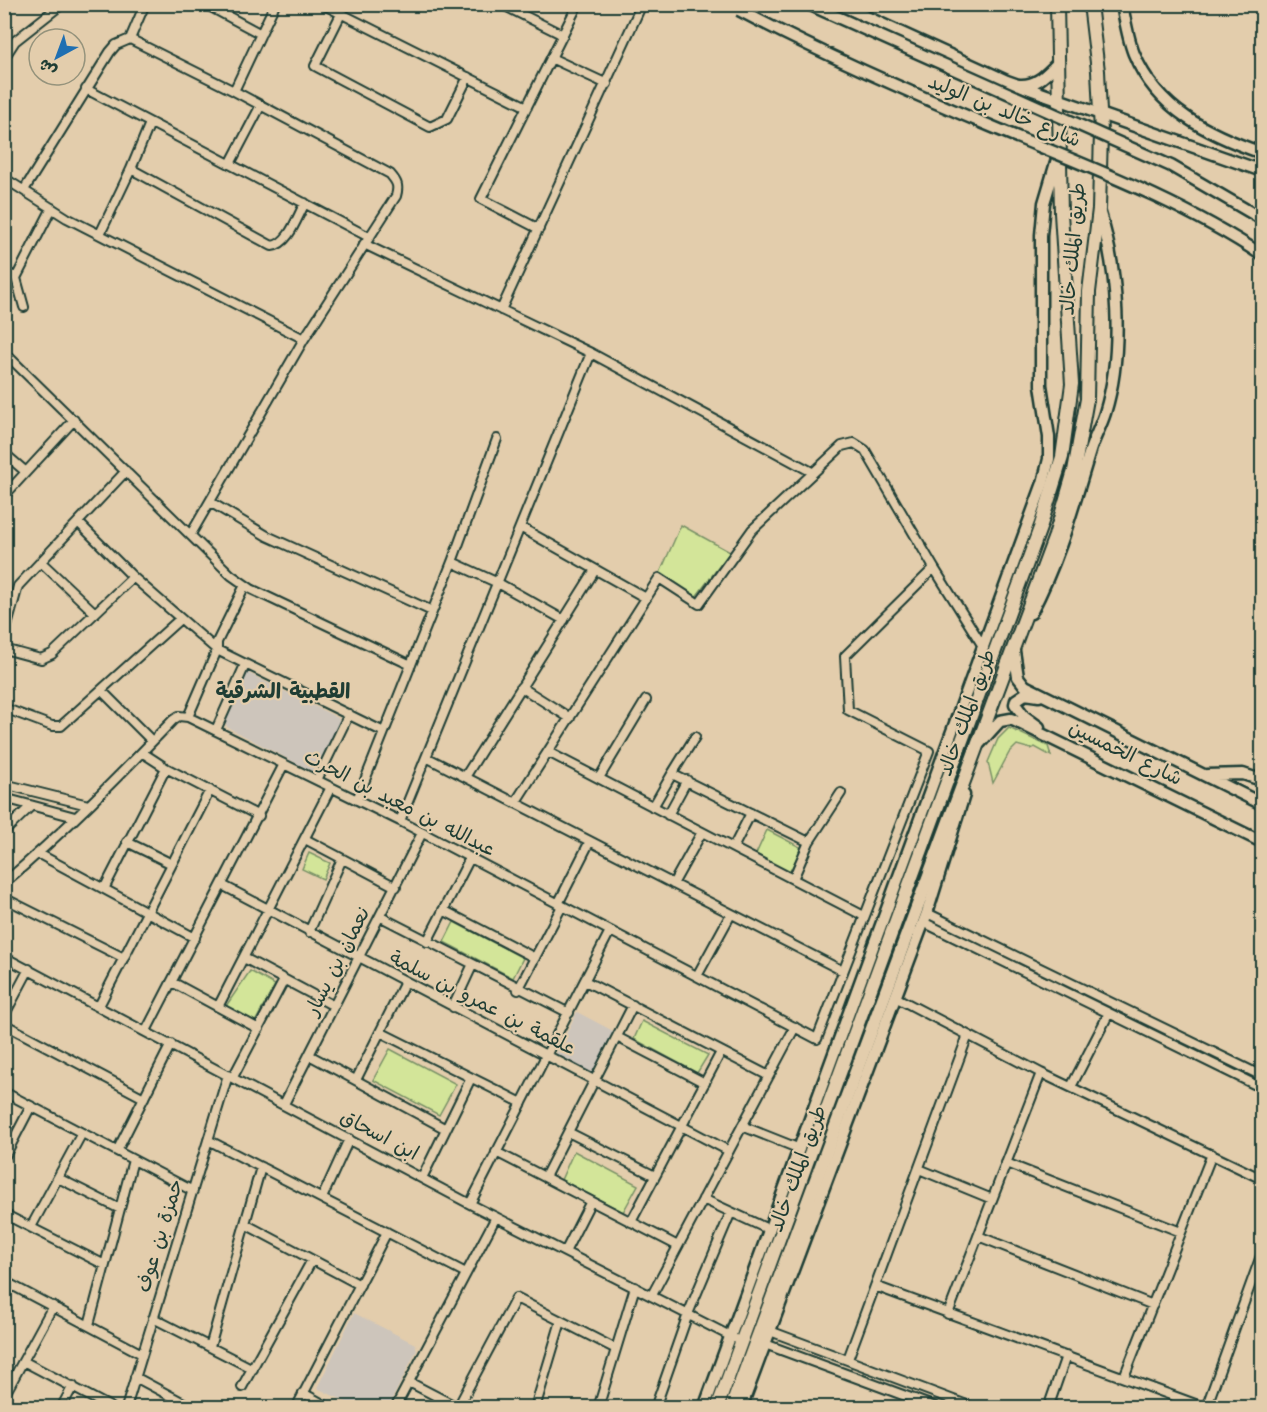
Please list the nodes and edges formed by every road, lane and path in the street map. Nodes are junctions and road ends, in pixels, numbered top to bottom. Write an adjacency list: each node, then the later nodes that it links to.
1 (62, 4): 19 (street)
2 (145, 4): 18 (street)
3 (205, 4): 16 (street)
4 (275, 4): 16 (street)
5 (322, 4): 15 (street)
6 (501, 4): 17 (street)
7 (578, 4): 17 (street)
8 (642, 4): 24 (street)
9 (808, 4): 42 (main road, bridge)
10 (838, 4): 23 (main road, شارع خالد بن الوليد)
11 (1058, 4): 21 (main road, طريق الملك خالد)
12 (1090, 4): 30 (main road, طريق الملك خالد)
13 (1122, 4): 33 (main road)
14 (735, 7): 46 (main road, شارع خالد بن الوليد, bridge)
15 (341, 14): 22 (street); 22 (street)
16 (261, 34): 26 (street)
17 (563, 35): 20 (street)
18 (130, 39): 25 (street); 26 (street)
19 (4, 58)
20 (551, 58): 24 (street); 29 (street)
21 (1059, 62): 23 (main road); 27 (main road, طريق الملك خالد)
22 (468, 77): 29 (street)
23 (1007, 81): 27 (main road, شارع خالد بن الوليد)
24 (607, 84): 43 (street)
25 (86, 89): 31 (street); 38 (street)
26 (234, 91): 28 (street)
27 (1060, 102): 30 (main road, شارع خالد بن الوليد); 32 (main road, طريق الملك خالد)
28 (261, 105): 34 (street); 45 (street)
29 (527, 107): 43 (street)
30 (1100, 115): 36 (main road, شارع خالد بن الوليد); 41 (main road, طريق الملك خالد)
31 (150, 123): 34 (street); 35 (street)
32 (1059, 153): 79 (main road); 266 (main road, طريق الملك خالد)
33 (1263, 153)
34 (230, 164): 39 (street)
35 (131, 169): 39 (street); 44 (street)
36 (1263, 171)
37 (4, 178): 38 (street)
38 (24, 190): 40 (street)
39 (305, 203): 45 (street)
40 (52, 208): 44 (street); 48 (street)
41 (1099, 209): 78 (main road, طريق الملك خالد); 78 (main road)
42 (1263, 219)
43 (539, 229): 50 (street)
44 (100, 234): 51 (street)
45 (367, 240): 50 (street); 51 (street)
46 (1263, 255)
47 (4, 271): 48 (street)
48 (16, 278): 49 (street)
49 (24, 307)
50 (501, 310): 52 (street)
51 (304, 339): 61 (street)
52 (591, 353): 59 (street); 63 (street)
53 (4, 356): 54 (street)
54 (74, 420): 57 (street); 58 (street)
55 (497, 440): 66 (street)
56 (4, 453): 58 (street)
57 (126, 471): 62 (street); 64 (street)
58 (26, 472): 60 (street)
59 (812, 472): 67 (street); 72 (street)
60 (4, 496)
61 (210, 502): 64 (street); 73 (street)
62 (79, 523): 65 (street); 69 (street)
63 (520, 527): 68 (street); 70 (street)
64 (191, 534): 71 (street)
65 (40, 562): 74 (street); 77 (street)
66 (452, 562): 70 (street); 73 (street)
67 (934, 568): 79 (street); 151 (street)
68 (595, 570): 72 (street); 76 (street)
69 (133, 577): 74 (street); 75 (street)
70 (498, 583): 76 (street); 100 (street)
71 (245, 585): 81 (street); 83 (street)
72 (646, 598): 91 (street)
73 (432, 611): 83 (street)
74 (95, 613): 80 (street)
75 (180, 619): 81 (street); 85 (street)
76 (564, 620): 84 (street)
77 (4, 637)
78 (1014, 646): 86 (main road, شارع الخمسين); 97 (main road, طريق الملك خالد)
79 (984, 648): 214 (main road)
80 (4, 649)
81 (218, 650): 82 (street); 90 (street)
82 (245, 665): 89 (street); 92 (street)
83 (411, 665): 93 (street)
84 (521, 687): 91 (street); 105 (street)
85 (102, 691): 88 (street); 95 (street)
86 (1050, 699): 96 (main road); 104 (main road, شارع الخمسين)
87 (646, 700): 107 (street)
88 (4, 708)
89 (349, 714): 93 (street); 108 (street)
90 (188, 717): 92 (street, عبدالله بن معبد بن الحرث); 95 (street)
91 (570, 718): 98 (street)
92 (216, 730): 101 (street, عبدالله بن معبد بن الحرث)
93 (384, 732): 115 (street)
94 (694, 737): 103 (street)
95 (152, 741): 99 (street)
96 (1057, 741): 97 (main road, شارع الخمسين); 133 (main road, شارع الخمسين)
97 (978, 745): 153 (main road); 296 (main road, طريق الملك خالد)
98 (548, 752): 107 (street); 116 (street)
99 (143, 753): 102 (street); 118 (street)
100 (428, 758): 105 (street); 125 (street)
101 (284, 764): 108 (street, عبدالله بن معبد بن الحرث); 123 (street)
102 (166, 768): 112 (street); 131 (street)
103 (672, 774): 109 (street); 120 (street)
104 (1202, 775): 106 (main road); 117 (main road, شارع الخمسين)
105 (465, 777): 116 (street)
106 (1263, 777)
107 (599, 778): 120 (street)
108 (317, 780): 111 (street, عبدالله بن معبد بن الحرث)
109 (687, 780): 121 (street); 122 (street)
110 (4, 784): 118 (street)
111 (331, 788): 115 (street, عبدالله بن معبد بن الحرث); 129 (street)
112 (210, 790): 123 (street); 138 (street)
113 (841, 793): 132 (street)
114 (4, 798): 119 (street)
115 (357, 800): 125 (street, عبدالله بن معبد بن الحرث)
116 (515, 803): 130 (street)
117 (1263, 804)
118 (88, 805): 124 (street)
119 (31, 806): 124 (street); 126 (street)
120 (653, 807): 122 (street)
121 (751, 813): 132 (street); 134 (street)
122 (668, 815): 127 (street)
123 (260, 816): 142 (street)
124 (75, 818): 135 (street)
125 (400, 821): 128 (street, عبدالله بن معبد بن الحرث)
126 (4, 832)
127 (702, 832): 134 (street); 141 (street)
128 (422, 833): 136 (street, عبدالله بن معبد بن الحرث); 143 (street, نعمان بن يسار)
129 (305, 839): 137 (street); 147 (street)
130 (590, 841): 141 (street); 146 (street)
131 (128, 842): 138 (street); 144 (street)
132 (809, 842): 139 (street)
133 (1263, 842)
134 (733, 848): 139 (street)
135 (39, 854): 140 (street); 144 (street)
136 (470, 858): 146 (street, عبدالله بن معبد بن الحرث); 148 (street)
137 (342, 859): 143 (street); 155 (street)
138 (172, 864): 149 (street)
139 (793, 879): 151 (street)
140 (4, 883)
141 (673, 884): 150 (street)
142 (222, 885): 147 (street, علقمة بن عمرو بن سلمة); 156 (street)
143 (396, 887): 152 (street, نعمان بن يسار)
144 (104, 889): 149 (street)
145 (4, 898): 159 (street)
146 (560, 905): 154 (street, عبدالله بن معبد بن الحرث); 161 (street)
147 (269, 910): 155 (street, علقمة بن عمرو بن سلمة); 160 (street)
148 (443, 910): 157 (street); 161 (street)
149 (148, 911): 156 (street); 159 (street)
150 (731, 914): 165 (street); 166 (street)
151 (864, 916): 165 (street)
152 (381, 917): 157 (street); 162 (street, نعمان بن يسار)
153 (925, 918): 172 (main road); 179 (street); 195 (street)
154 (610, 931): 166 (street, عبدالله بن معبد بن الحرث); 168 (street)
155 (309, 932): 162 (street, علقمة بن عمرو بن سلمة)
156 (195, 938): 169 (street)
157 (427, 942): 163 (street)
158 (4, 957): 164 (street, ابن اسحاق)
159 (124, 958): 174 (street)
160 (244, 958): 167 (street); 176 (street)
161 (535, 958): 171 (street)
162 (358, 959): 170 (street, علقمة بن عمرو بن سلمة); 175 (street, نعمان بن يسار)
163 (472, 966): 171 (street); 177 (street)
164 (29, 969): 174 (street, ابن اسحاق); 180 (street)
165 (843, 971): 182 (street, عبدالله بن معبد بن الحرث)
166 (697, 976): 182 (street, عبدالله بن معبد بن الحرث)
167 (284, 980): 175 (street); 183 (street, حمزة بن عوف)
168 (585, 981): 173 (street); 178 (street)
169 (171, 982): 176 (street); 184 (street)
170 (405, 982): 177 (street, علقمة بن عمرو بن سلمة); 185 (street)
171 (518, 990): 178 (street)
172 (895, 997): 186 (street); 265 (main road)
173 (633, 1005): 187 (street); 189 (street)
174 (99, 1006): 184 (street, ابن اسحاق)
175 (334, 1006): 190 (street, نعمان بن يسار)
176 (218, 1007): 183 (street)
177 (453, 1007): 191 (street, علقمة بن عمرو بن سلمة)
178 (569, 1013): 191 (street)
179 (1109, 1013): 200 (street); 201 (street)
180 (4, 1016)
181 (4, 1024): 203 (street)
182 (795, 1027): 194 (street)
183 (259, 1029): 193 (street, حمزة بن عوف)
184 (146, 1031): 188 (street, ابن اسحاق)
185 (380, 1032): 196 (street); 197 (street)
186 (968, 1035): 192 (street); 223 (street)
187 (617, 1037): 198 (street); 199 (street)
188 (171, 1044): 193 (street, ابن اسحاق); 203 (street)
189 (721, 1052): 194 (street); 199 (street)
190 (309, 1055): 197 (street); 205 (street, نعمان بن يسار)
191 (547, 1055): 198 (street, علقمة بن عمرو بن سلمة); 204 (street)
192 (1041, 1073): 200 (street); 221 (street)
193 (231, 1076): 205 (street, ابن اسحاق); 213 (street, حمزة بن عوف)
194 (769, 1076): 208 (street)
195 (1263, 1076)
196 (471, 1078): 204 (street); 209 (street)
197 (356, 1080): 209 (street)
198 (595, 1080): 207 (street, علقمة بن عمرو بن سلمة); 210 (street)
199 (705, 1083): 207 (street)
200 (1071, 1087): 218 (street)
201 (1263, 1088)
202 (4, 1092): 206 (street)
203 (144, 1098): 215 (street)
204 (522, 1103): 217 (street)
205 (284, 1104): 212 (street, ابن اسحاق)
206 (31, 1106): 211 (street); 219 (street)
207 (681, 1126): 216 (street, علقمة بن عمرو بن سلمة); 224 (street)
208 (742, 1126): 214 (street); 216 (street)
209 (446, 1130): 227 (street)
210 (568, 1132): 224 (street); 225 (street)
211 (82, 1133): 215 (street); 226 (street)
212 (349, 1139): 227 (street, ابن اسحاق); 230 (street)
213 (208, 1140): 222 (street); 229 (street, حمزة بن عوف)
214 (800, 1149): 242 (main road)
215 (117, 1151): 220 (street)
216 (729, 1151): 231 (street)
217 (496, 1152): 225 (street); 234 (street)
218 (1212, 1154): 228 (street); 244 (street)
219 (4, 1158)
220 (133, 1160): 229 (street); 235 (street)
221 (1006, 1163): 232 (street); 244 (street)
222 (261, 1167): 230 (street); 240 (street)
223 (919, 1169): 232 (street); 255 (street)
224 (655, 1176): 239 (street)
225 (545, 1177): 233 (street)
226 (58, 1178): 235 (street); 241 (street)
227 (422, 1178): 234 (street, ابن اسحاق)
228 (1263, 1179)
229 (193, 1191): 262 (street, حمزة بن عوف)
230 (322, 1198): 243 (street)
231 (703, 1199): 236 (street); 246 (street)
232 (992, 1199): 245 (street)
233 (591, 1201): 239 (street); 247 (street)
234 (470, 1204): 238 (street, ابن اسحاق)
235 (120, 1209): 250 (street)
236 (731, 1212): 242 (street); 260 (street)
237 (4, 1214): 241 (street)
238 (496, 1217): 247 (street, ابن اسحاق); 251 (street)
239 (631, 1222): 246 (street)
240 (245, 1224): 249 (street); 268 (street)
241 (31, 1227): 250 (street)
242 (770, 1230): 266 (main road)
243 (387, 1232): 251 (street); 254 (street)
244 (1181, 1232): 258 (street)
245 (978, 1236): 258 (street); 261 (street)
246 (678, 1246): 257 (street)
247 (565, 1251): 256 (street, ابن اسحاق)
248 (1263, 1253): 252 (street)
249 (312, 1260): 254 (street); 274 (street)
250 (105, 1265): 264 (street)
251 (466, 1273): 277 (street)
252 (1259, 1274): 276 (street)
253 (4, 1281): 259 (street)
254 (360, 1285): 280 (street)
255 (875, 1286): 261 (street); 272 (street)
256 (635, 1287): 257 (street, ابن اسحاق); 269 (street)
257 (652, 1295): 260 (street, ابن اسحاق)
258 (1153, 1305): 276 (street)
259 (53, 1306): 264 (street); 273 (street)
260 (688, 1314): 266 (street, ابن اسحاق); 293 (street)
261 (948, 1314): 271 (street)
262 (153, 1318): 268 (street); 270 (street, حمزة بن عوف)
263 (561, 1321): 269 (street); 290 (street); 291 (street)
264 (89, 1325): 270 (street)
265 (770, 1331): 267 (main road); 272 (street)
266 (735, 1339): 294 (main road); 295 (main road, طريق الملك خالد)
267 (765, 1344): 282 (street); 297 (main road)
268 (210, 1347): 274 (street)
269 (616, 1348): 292 (street)
270 (142, 1354): 275 (street, حمزة بن عوف)
271 (1066, 1356): 276 (street); 300 (street)
272 (848, 1359): 299 (street)
273 (23, 1361): 278 (street); 281 (street)
274 (253, 1368): 279 (street)
275 (135, 1377): 285 (street, حمزة بن عوف); 286 (street)
276 (1124, 1377)
277 (409, 1382): 289 (street); 290 (street)
278 (73, 1386): 283 (street); 284 (street)
279 (242, 1387)
280 (303, 1393): 287 (street); 288 (street)
281 (4, 1396)
282 (914, 1403): 298 (street)
283 (61, 1407)
284 (112, 1407)
285 (126, 1407)
286 (193, 1407)
287 (296, 1407)
288 (330, 1407)
289 (395, 1407)
290 (458, 1407)
291 (535, 1407)
292 (597, 1407)
293 (655, 1407)
294 (704, 1407)
295 (717, 1407)
296 (732, 1407)
297 (741, 1407)
298 (938, 1407)
299 (975, 1407)
300 (1048, 1407)

